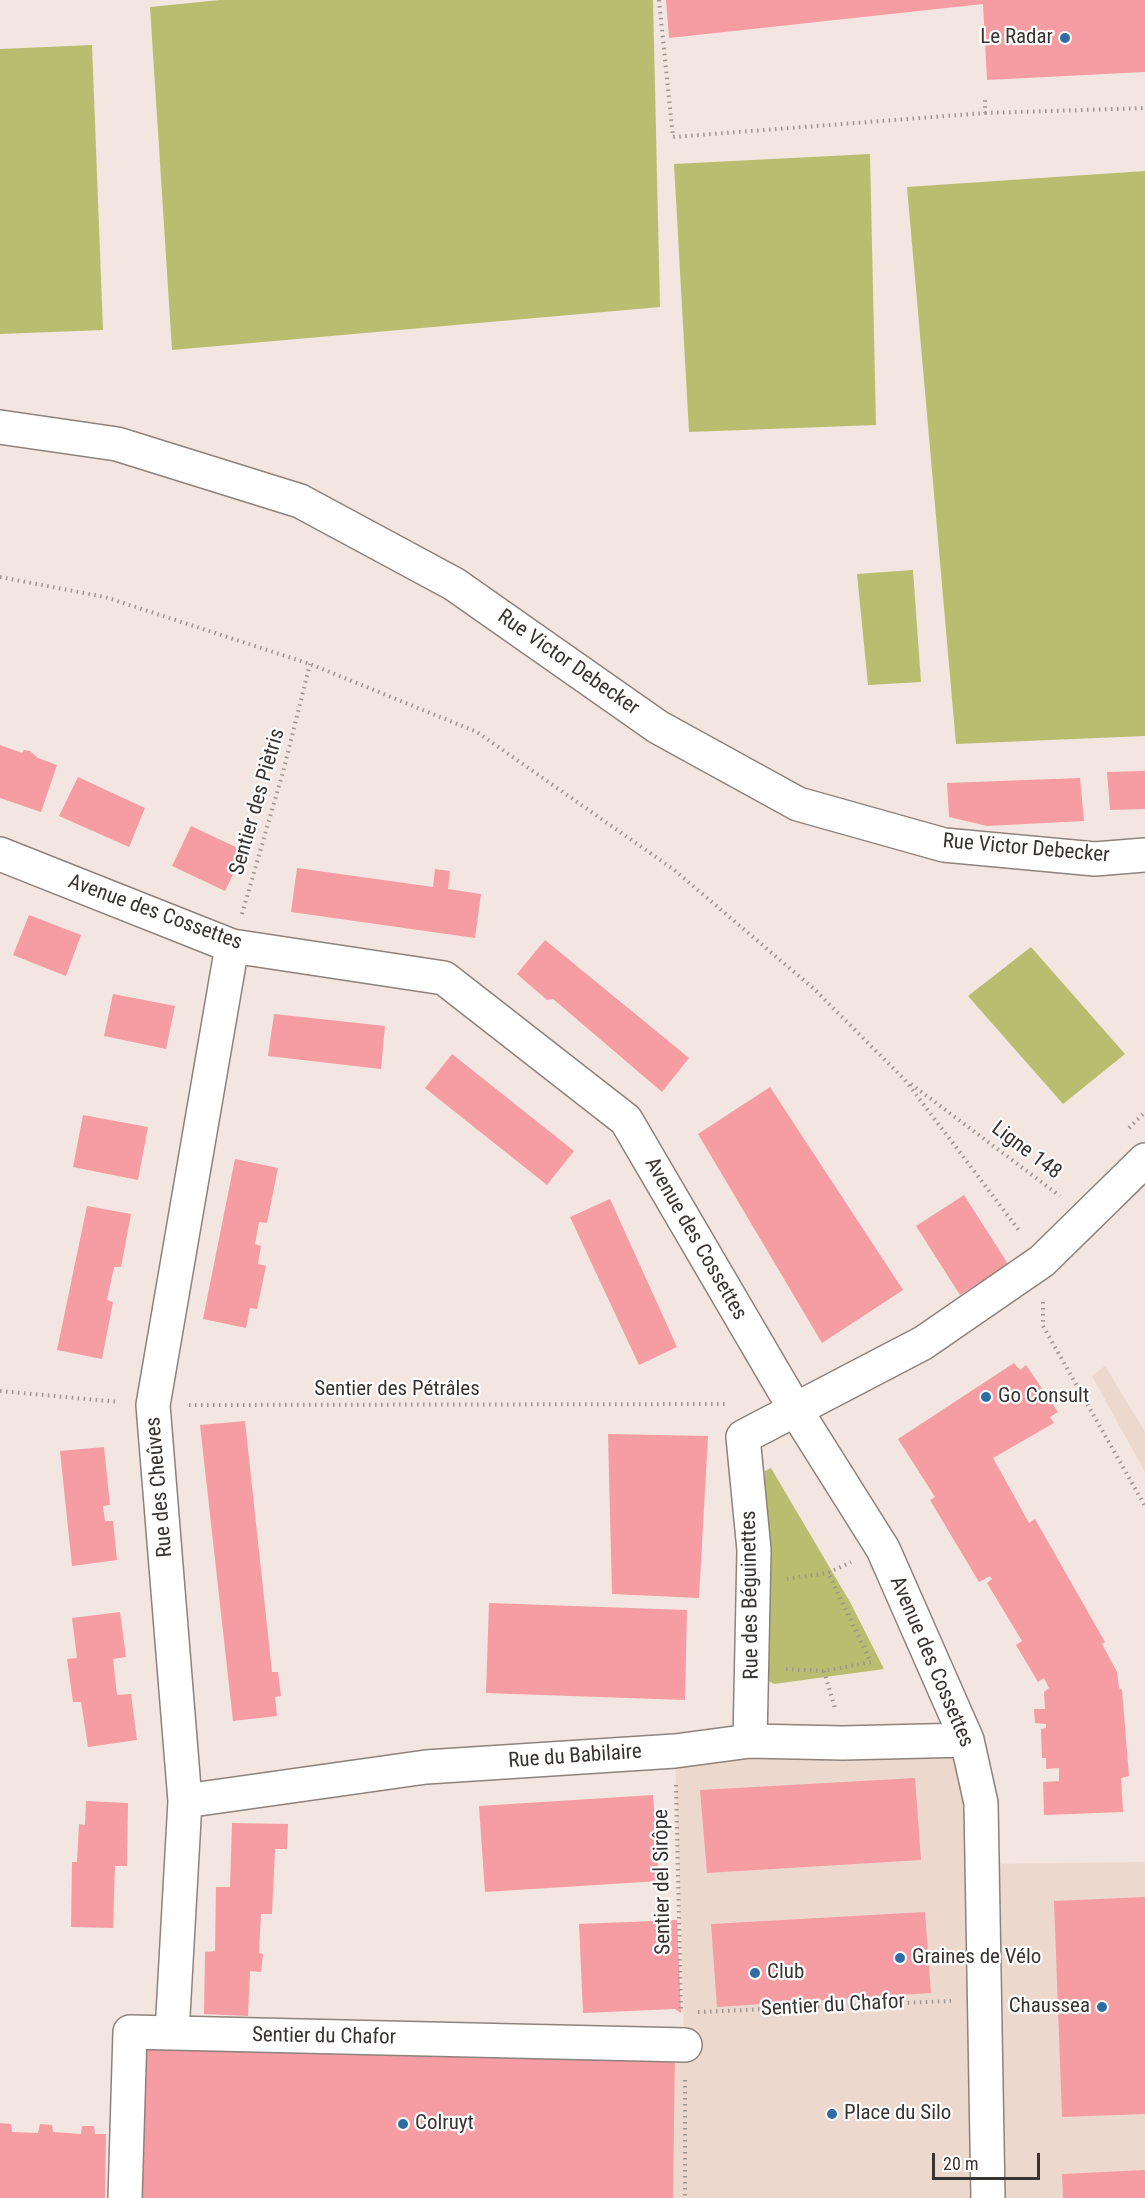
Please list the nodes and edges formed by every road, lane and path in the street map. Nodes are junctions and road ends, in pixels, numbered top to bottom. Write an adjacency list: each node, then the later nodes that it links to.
1 (659, 0): 4 (path)
2 (984, 100): 4 (path)
3 (1145, 108): 4 (path)
4 (985, 113)
5 (0, 427): 9 (street, Rue Victor Debecker)
6 (0, 577): 7 (path)
7 (310, 664): 10 (path, Sentier des Piètris); 11 (path)
8 (0, 854): 10 (street, Avenue des Cossettes)
9 (1145, 855)
10 (232, 946): 18 (street, Rue des Cheûves); 20 (street, Avenue des Cossettes)
11 (905, 1080): 15 (path, Ligne 148); 16 (path)
12 (1145, 1112): 13 (path)
13 (1128, 1129)
14 (1145, 1160): 16 (street)
15 (1070, 1188)
16 (1042, 1261): 20 (street); 21 (path)
17 (0, 1391): 18 (path, Sentier des Pétrâles)
18 (153, 1405): 19 (path, Sentier des Pétrâles); 29 (street, Rue des Cheûves)
19 (738, 1405)
20 (795, 1409): 22 (street, Avenue des Cossettes); 24 (street, Rue des Béguinettes)
21 (1145, 1506)
22 (883, 1549): 23 (path); 26 (street, Avenue des Cossettes)
23 (828, 1573): 24 (path); 25 (path)
24 (754, 1589): 27 (street, Rue des Béguinettes)
25 (780, 1669)
26 (967, 1740): 27 (street, Rue du Babilaire); 30 (street, Avenue des Cossettes)
27 (750, 1741): 28 (street, Rue du Babilaire)
28 (675, 1751): 29 (street, Rue du Babilaire); 31 (path, Sentier del Sirôpe)
29 (185, 1801): 32 (street, Rue des Cheûves)
30 (985, 1999): 31 (path, Sentier du Chafor); 36 (street, Avenue des Cossettes)
31 (681, 2013)
32 (172, 2033): 33 (street, Sentier du Chafor); 34 (street, Sentier du Chafor)
33 (685, 2045): 35 (path)
34 (126, 2198)
35 (685, 2198)
36 (988, 2198)

